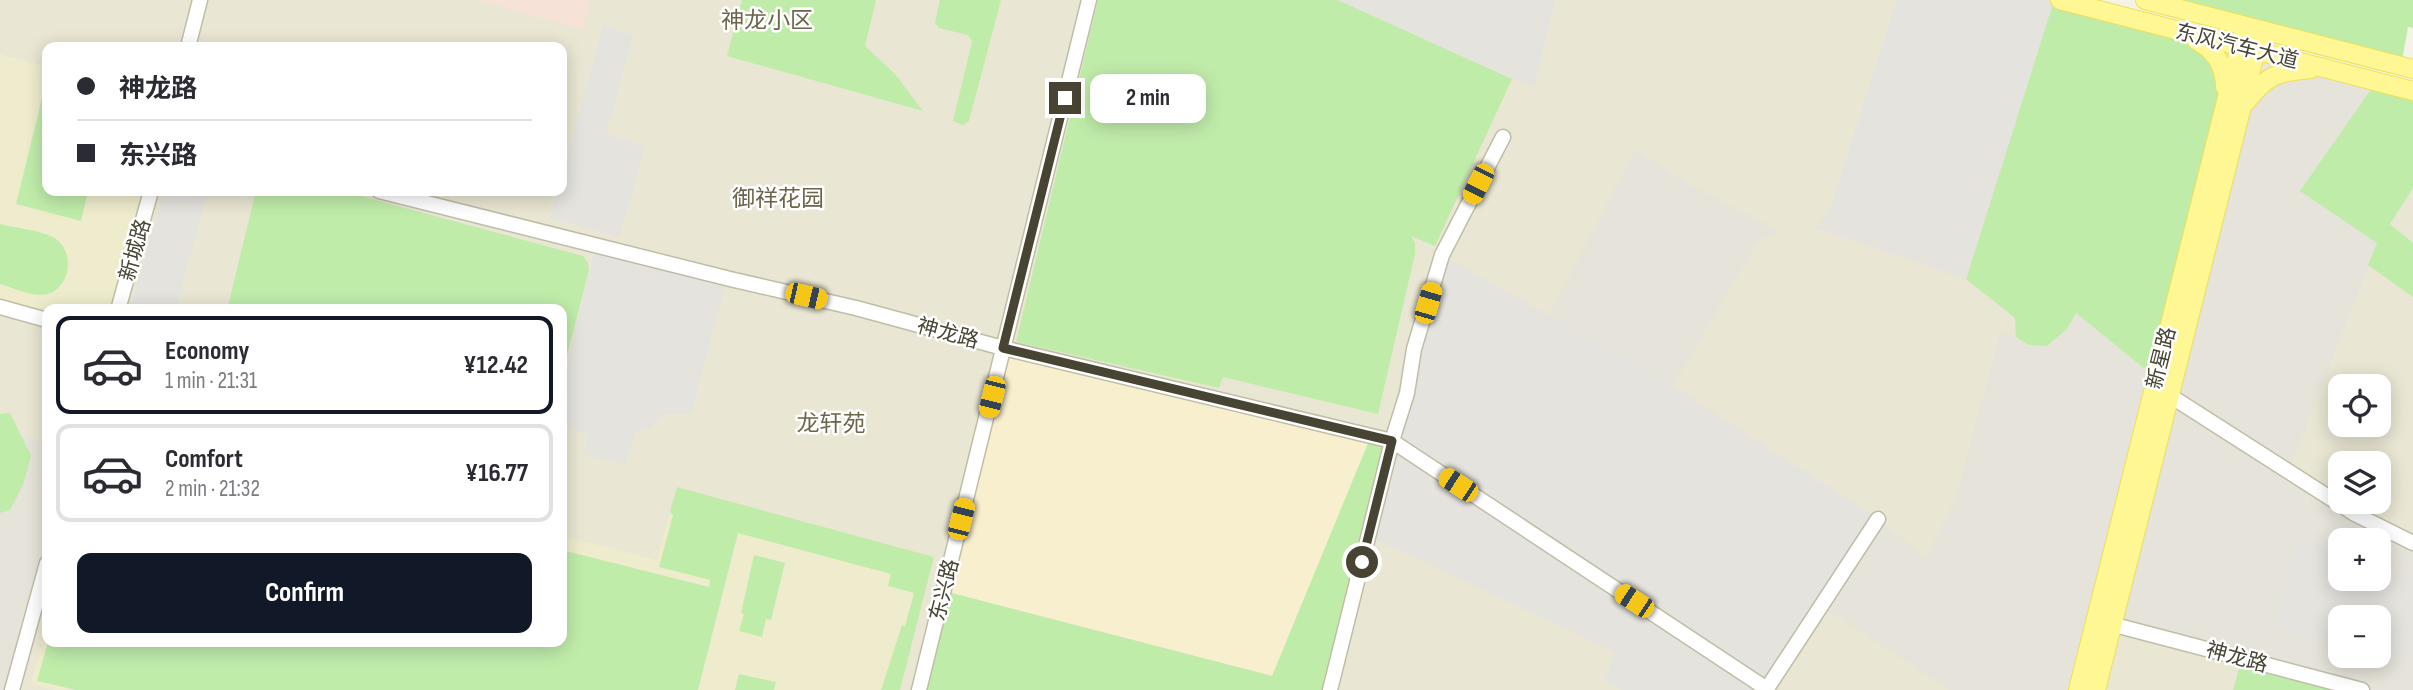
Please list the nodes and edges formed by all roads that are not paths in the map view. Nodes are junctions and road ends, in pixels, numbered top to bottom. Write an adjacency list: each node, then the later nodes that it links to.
1 (200, 0): 7 (street)
2 (1089, 0): 19 (street, 东兴路)
3 (2060, 0): 6 (main road, 东风汽车大道)
4 (2145, 0): 5 (main road, 东风汽车大道)
5 (2253, 28): 8 (main road, 新星路); 10 (main road, 东风汽车大道)
6 (2181, 32): 8 (main road, 东风汽车大道); 12 (main road)
7 (189, 42)
8 (2248, 49): 9 (main road, 东风汽车大道); 12 (main road, 新星路)
9 (2322, 68): 11 (main road, 东风汽车大道); 12 (main road)
10 (2413, 69)
11 (2413, 91)
12 (2233, 106): 20 (main road, 新星路); 30 (main road, 新星路)
13 (1503, 138): 21 (street)
14 (150, 196): 16 (street, 新城路)
15 (399, 196): 19 (street, 神龙路)
16 (120, 304)
17 (0, 307): 18 (street)
18 (42, 319)
19 (1003, 348): 21 (street, 神龙路); 27 (street, 东兴路)
20 (2169, 395): 23 (street); 25 (main road, 新星路)
21 (1392, 441): 28 (street); 29 (street)
22 (1878, 519): 29 (street)
23 (2413, 543)
24 (42, 580): 26 (street)
25 (2111, 624): 31 (main road, 新星路); 32 (street, 神龙路)
26 (12, 690)
27 (919, 690)
28 (1330, 690)
29 (1767, 690)
30 (2078, 690)
31 (2096, 690)
32 (2362, 690)

